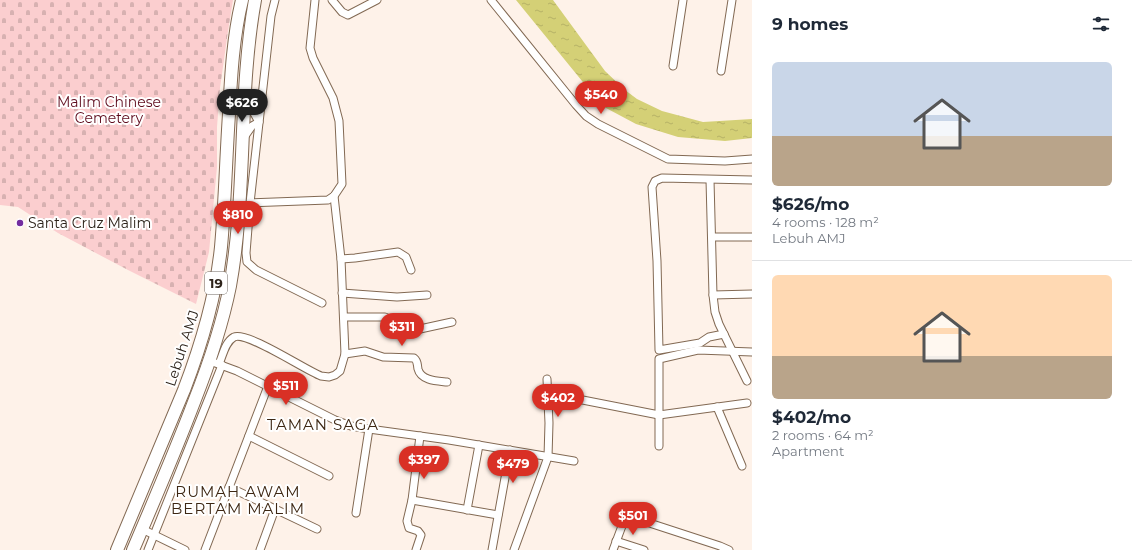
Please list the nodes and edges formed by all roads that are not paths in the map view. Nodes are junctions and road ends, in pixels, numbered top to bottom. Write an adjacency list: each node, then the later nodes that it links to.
1 (242, 0): 64 (highway, Lebuh AMJ / 19)
2 (255, 0): 12 (highway, Lebuh AMJ / 19)
3 (275, 0): 13 (street)
4 (315, 0): 18 (street)
5 (332, 0): 6 (street)
6 (376, 0)
7 (492, 0): 15 (street)
8 (683, 0): 10 (street)
9 (732, 0): 11 (street)
10 (673, 66)
11 (721, 71)
12 (244, 97): 13 (street); 14 (highway, Lebuh AMJ / 19)
13 (259, 122): 14 (street); 19 (street)
14 (242, 141): 35 (highway, Lebuh AMJ / 19)
15 (752, 159)
16 (710, 180): 17 (street); 21 (street); 31 (street)
17 (752, 180)
18 (334, 196): 19 (street); 22 (street)
19 (250, 203): 28 (street)
20 (752, 236): 21 (street)
21 (712, 237): 27 (street)
22 (341, 259): 23 (street); 24 (street)
23 (411, 270)
24 (342, 293): 26 (street); 29 (street)
25 (752, 294): 27 (street)
26 (427, 295)
27 (713, 295): 31 (street)
28 (322, 303)
29 (344, 317): 30 (street); 34 (street)
30 (452, 322)
31 (724, 334): 32 (street)
32 (733, 352): 33 (street); 37 (street); 43 (street)
33 (752, 352)
34 (345, 354): 35 (street); 38 (street)
35 (217, 364): 39 (street); 60 (highway, Lebuh AMJ / 19); 62 (street)
36 (546, 379): 40 (street)
37 (747, 381)
38 (447, 382)
39 (268, 386): 44 (street); 45 (street)
40 (547, 393): 43 (street); 50 (street)
41 (747, 403): 42 (street)
42 (717, 407): 43 (street); 52 (street)
43 (659, 415): 48 (street)
44 (368, 429): 46 (street); 58 (street)
45 (248, 436): 53 (street); 54 (street)
46 (420, 436): 47 (street); 55 (street)
47 (479, 445): 49 (street); 57 (street)
48 (659, 446)
49 (510, 450): 50 (street); 59 (street)
50 (548, 457): 51 (street); 72 (street)
51 (574, 461)
52 (742, 466)
53 (329, 476)
54 (229, 487): 56 (street); 68 (street)
55 (412, 500): 57 (street); 70 (street)
56 (275, 509): 61 (street); 69 (street)
57 (467, 510): 59 (street)
58 (356, 513)
59 (498, 515): 71 (street)
60 (142, 529): 62 (street); 65 (highway, Lebuh AMJ / 19)
61 (317, 529)
62 (154, 535): 66 (street); 67 (street)
63 (616, 541): 73 (street); 74 (street); 75 (street)
64 (117, 550)
65 (133, 550)
66 (148, 550)
67 (185, 550)
68 (205, 550)
69 (260, 550)
70 (416, 550)
71 (492, 550)
72 (514, 550)
73 (613, 550)
74 (644, 550)
75 (729, 550)

